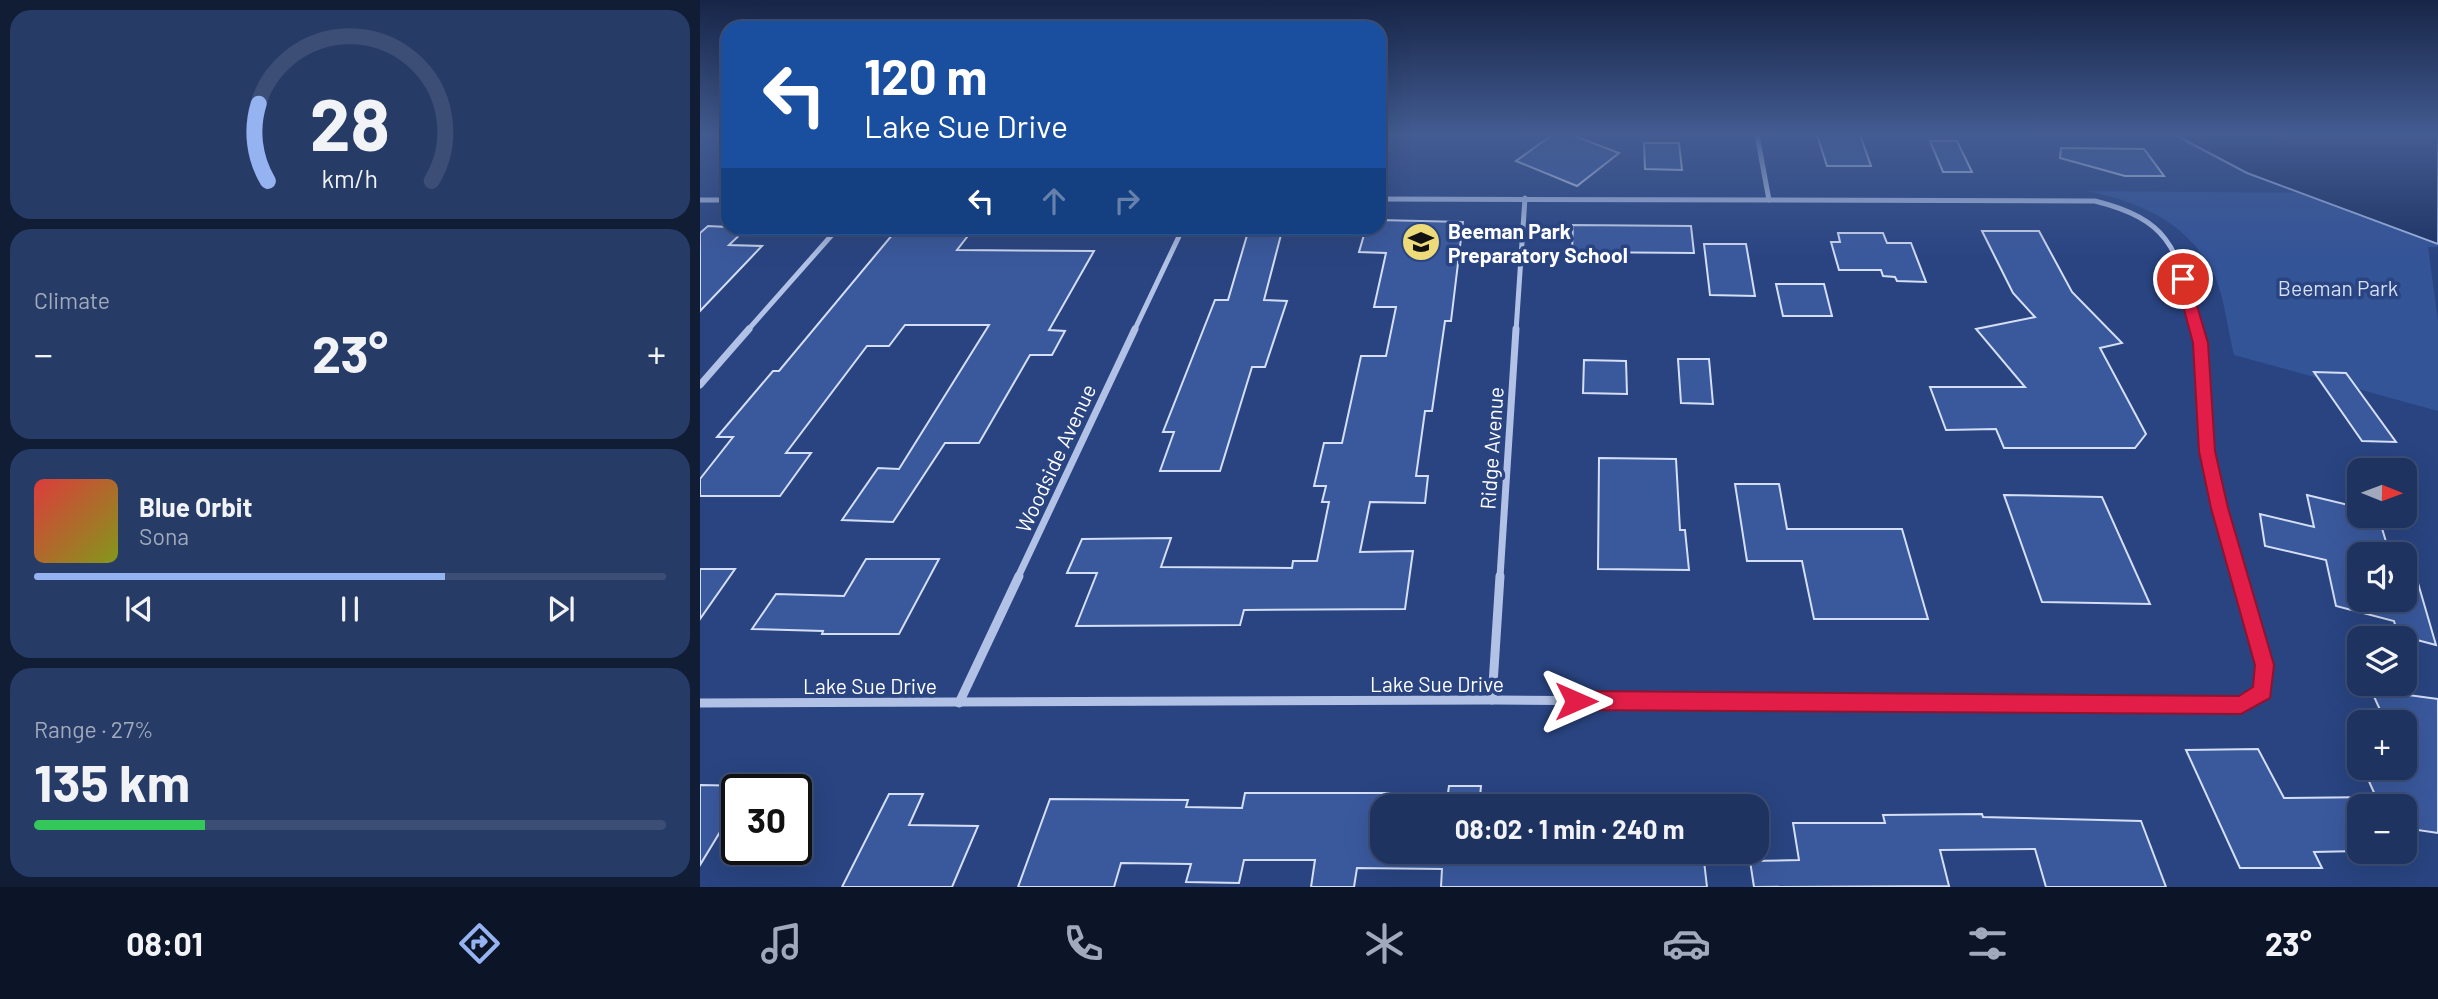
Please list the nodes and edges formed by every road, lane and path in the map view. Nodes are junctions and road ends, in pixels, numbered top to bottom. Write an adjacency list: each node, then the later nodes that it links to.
1 (1765, 176): 6 (street)
2 (1525, 198): 3 (street); 6 (street); 10 (street, Ridge Avenue)
3 (1386, 199)
4 (700, 200): 5 (street)
5 (721, 200)
6 (1769, 200): 10 (street, Lake Sue Drive)
7 (832, 235): 9 (street)
8 (1179, 235): 12 (street, Woodside Avenue)
9 (700, 384)
10 (1492, 700): 12 (street, Lake Sue Drive)
11 (700, 703): 12 (street, Lake Sue Drive)
12 (960, 703)

